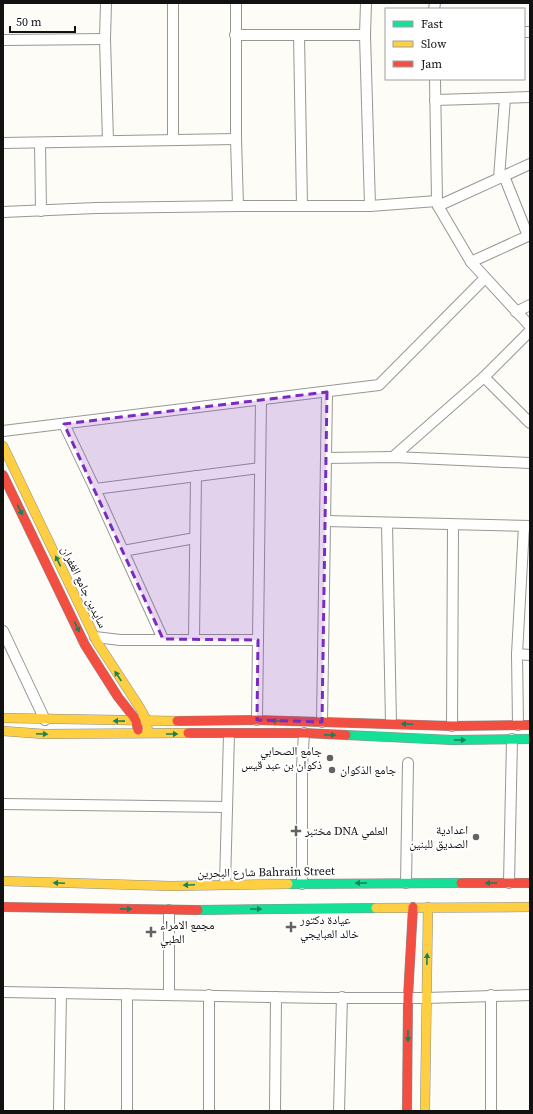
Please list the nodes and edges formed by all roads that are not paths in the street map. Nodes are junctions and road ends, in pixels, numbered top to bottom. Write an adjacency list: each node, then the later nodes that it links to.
1 (106, 3): 8 (street)
2 (173, 3): 15 (street)
3 (236, 3): 6 (street)
4 (366, 3): 5 (street)
5 (365, 34): 7 (street); 24 (street)
6 (236, 35): 7 (street); 14 (street)
7 (299, 35): 23 (street)
8 (105, 39): 9 (street); 16 (street)
9 (3, 40)
10 (435, 80): 13 (street)
11 (530, 97): 12 (street)
12 (505, 98): 13 (street); 20 (street)
13 (435, 100): 21 (street)
14 (236, 139): 15 (street); 22 (street)
15 (173, 140): 16 (street)
16 (108, 141): 18 (street)
17 (3, 143): 18 (street)
18 (40, 143): 25 (street)
19 (530, 164): 20 (street)
20 (501, 177): 21 (street); 27 (street)
21 (438, 204): 24 (street); 28 (street)
22 (238, 206): 23 (street); 25 (street)
23 (302, 206): 24 (street)
24 (370, 206)
25 (41, 211): 26 (street)
26 (3, 212)
27 (529, 235): 28 (street)
28 (471, 262): 29 (street)
29 (485, 278): 31 (street); 35 (street)
30 (530, 305): 31 (street)
31 (516, 312): 32 (street)
32 (530, 326)
33 (530, 331): 34 (street)
34 (484, 377): 37 (street); 41 (street)
35 (327, 392): 36 (street); 42 (street)
36 (262, 400): 38 (street); 44 (street)
37 (530, 423)
38 (64, 424): 39 (street); 47 (street)
39 (3, 431)
40 (3, 446): 55 (street, سايدين جامع الغفران, one-way to 40)
41 (393, 457): 42 (street); 43 (street)
42 (327, 458): 48 (street)
43 (530, 463)
44 (260, 468): 46 (street); 58 (street)
45 (3, 475): 65 (street, سايدين جامع الغفران, one-way to 65)
46 (196, 476): 47 (street); 52 (street)
47 (96, 489): 53 (street)
48 (326, 522): 49 (street); 67 (street)
49 (387, 524): 50 (street); 69 (street)
50 (453, 525): 51 (street); 72 (street)
51 (527, 526): 60 (street)
52 (195, 538): 53 (street); 57 (street)
53 (123, 551): 56 (street)
54 (3, 631): 59 (street)
55 (95, 637): 56 (street); 66 (street, سايدين جامع الغفران, one-way to 55)
56 (163, 639): 57 (street)
57 (194, 639): 58 (street)
58 (258, 640): 64 (street)
59 (7, 647): 63 (street)
60 (517, 654): 61 (street); 70 (street)
61 (530, 655)
62 (3, 718): 63 (street)
63 (45, 720): 65 (street, one-way to 63)
64 (257, 720): 66 (street); 67 (street, one-way to 64)
65 (136, 722): 66 (street); 74 (street)
66 (147, 722): 75 (street, سايدين جامع الغفران)
67 (322, 722): 68 (street)
68 (355, 723): 69 (street); 78 (street)
69 (391, 723): 72 (street, one-way to 69)
70 (518, 725): 71 (street); 72 (street)
71 (530, 725)
72 (452, 726)
73 (3, 731): 74 (street, one-way to 74)
74 (137, 734): 75 (street)
75 (148, 734): 76 (street, one-way to 76)
76 (229, 734): 77 (street); 83 (street)
77 (304, 734): 78 (street, one-way to 78); 89 (street)
78 (355, 735): 79 (street, one-way to 79)
79 (512, 739): 80 (street); 86 (street)
80 (530, 739)
81 (408, 763): 85 (street)
82 (3, 804): 83 (street)
83 (227, 807): 88 (street)
84 (3, 881): 90 (street, شارع البحرين Bahrain Street, one-way to 84)
85 (406, 883): 86 (street, شارع البحرين Bahrain Street, one-way to 85); 89 (street, شارع البحرين Bahrain Street, one-way to 89)
86 (509, 883): 87 (street, شارع البحرين Bahrain Street)
87 (530, 883)
88 (225, 884): 89 (street, شارع البحرين Bahrain Street); 90 (street, شارع البحرين Bahrain Street, one-way to 90)
89 (302, 884)
90 (106, 890): 95 (street)
91 (3, 907): 95 (street)
92 (413, 907): 93 (street); 96 (street, one-way to 92); 106 (street)
93 (428, 907): 94 (street); 107 (street, one-way to 93)
94 (530, 907)
95 (107, 909): 96 (street, one-way to 96)
96 (169, 910): 100 (street)
97 (3, 992): 98 (street)
98 (61, 993): 99 (street); 108 (street)
99 (127, 994): 100 (street); 109 (street)
100 (169, 995): 101 (street)
101 (209, 995): 104 (street); 110 (street)
102 (491, 995): 103 (street); 107 (street); 115 (street)
103 (530, 995)
104 (276, 997): 105 (street); 111 (street)
105 (342, 997): 106 (street); 112 (street)
106 (408, 997): 107 (street); 113 (street, one-way to 113)
107 (426, 998): 114 (street)
108 (59, 1111)
109 (127, 1111)
110 (209, 1111)
111 (275, 1111)
112 (339, 1111)
113 (407, 1111)
114 (425, 1111)
115 (491, 1111)

